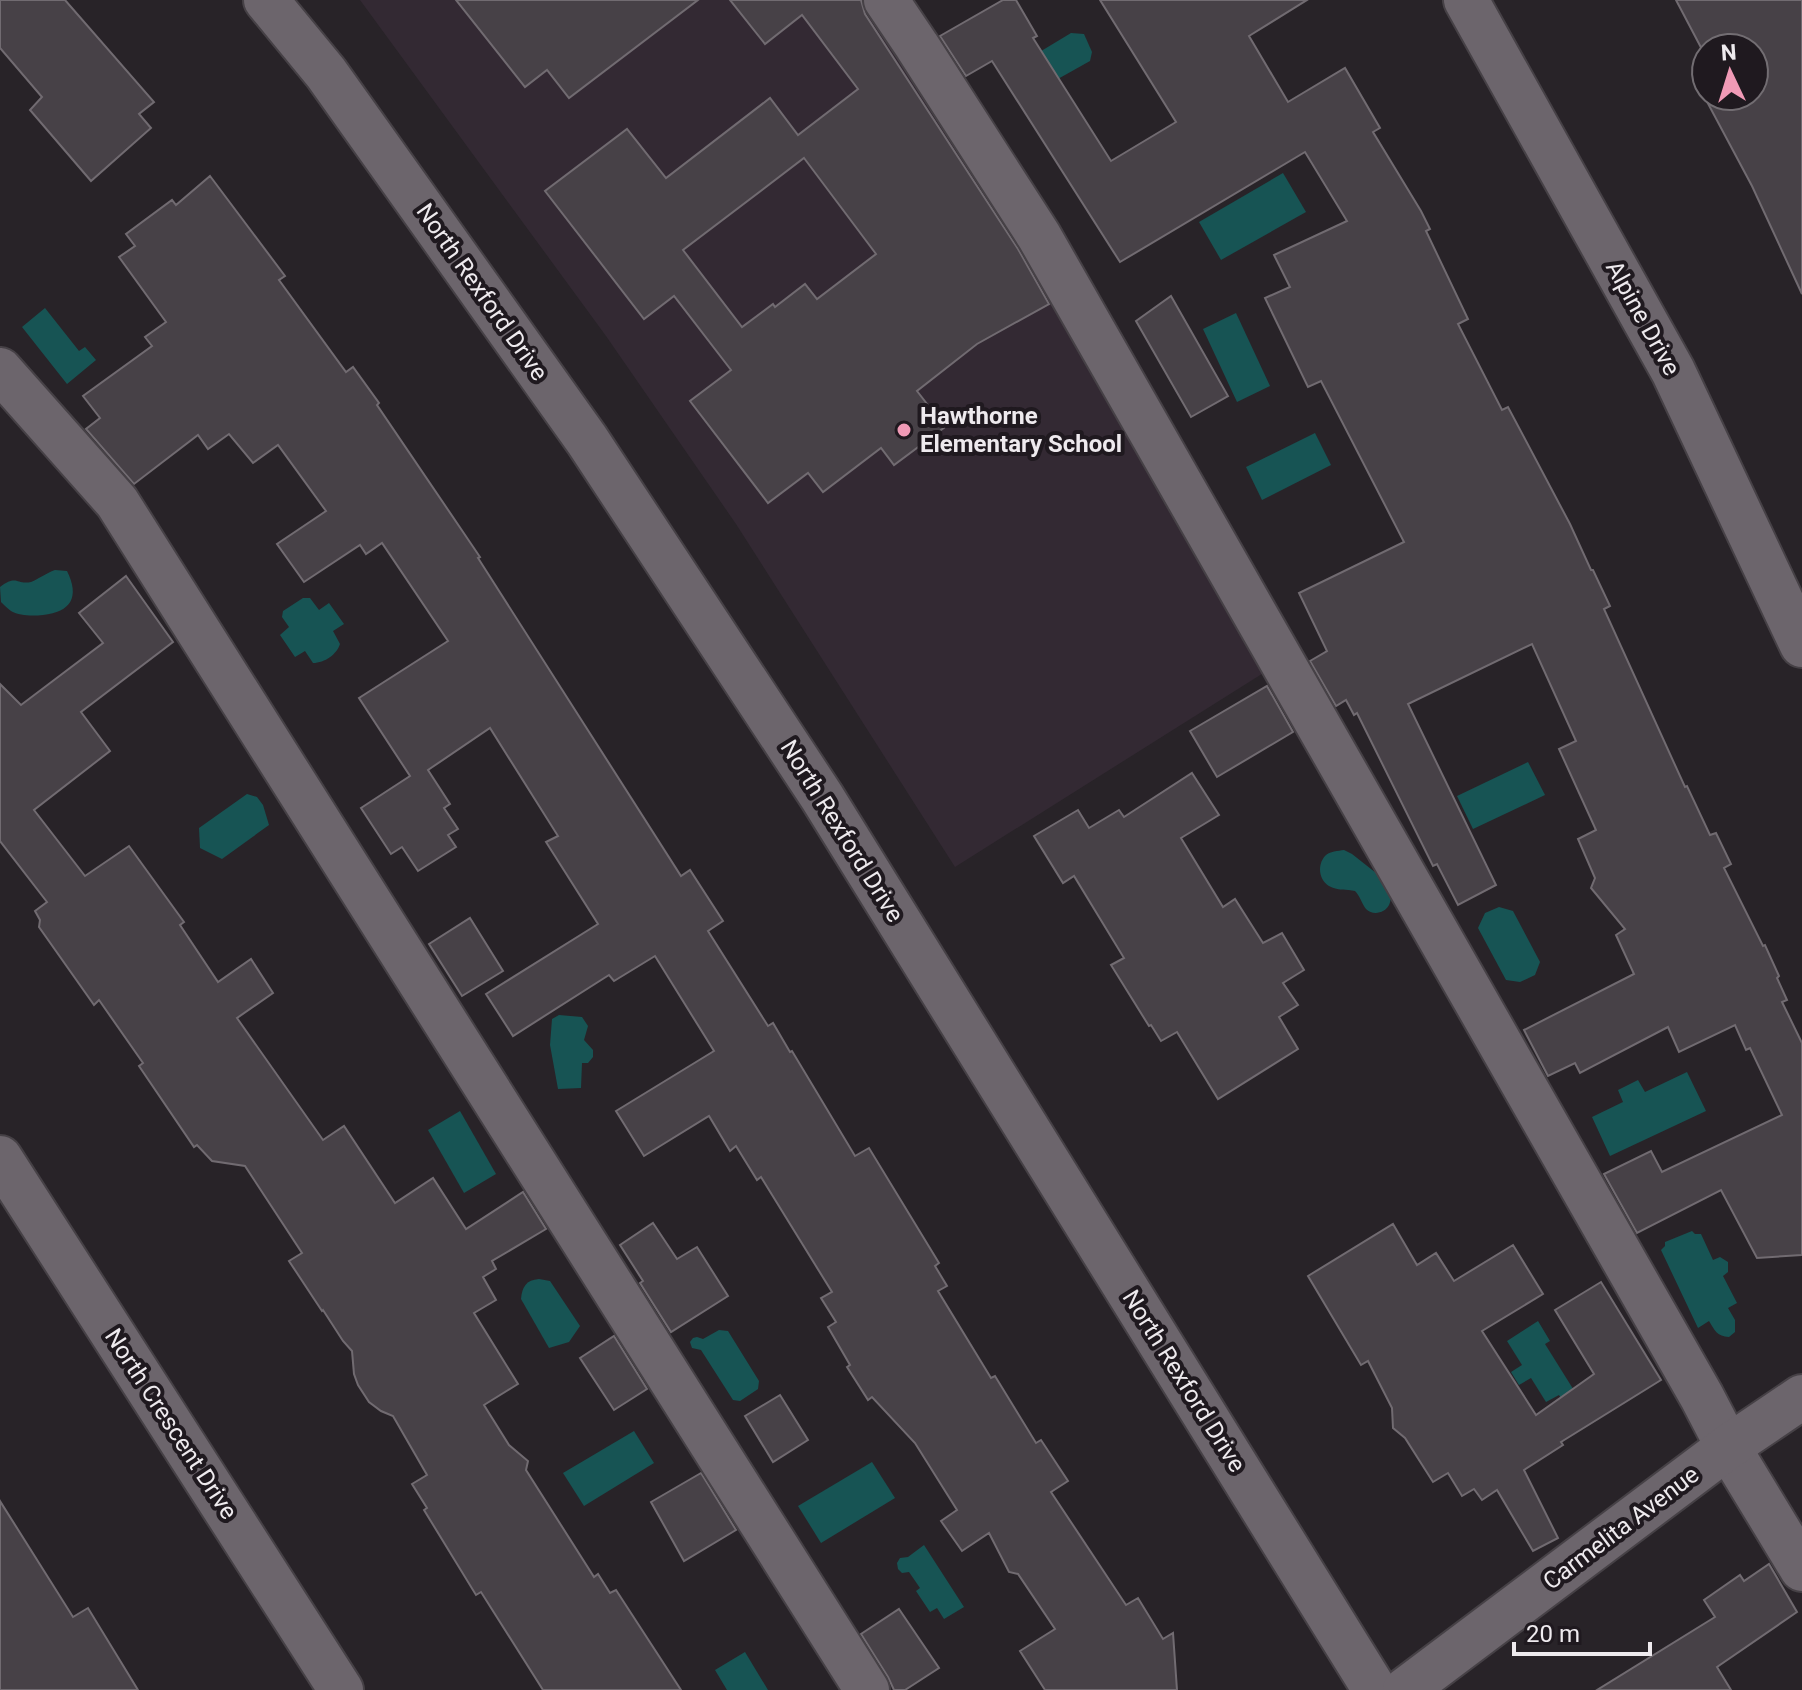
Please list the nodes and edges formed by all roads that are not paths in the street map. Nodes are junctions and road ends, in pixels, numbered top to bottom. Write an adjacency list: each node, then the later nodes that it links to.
1 (266, 0): 12 (street, North Rexford Drive)
2 (886, 0): 8 (street)
3 (1466, 0): 5 (street, Alpine Drive)
4 (0, 370): 11 (street)
5 (1802, 645)
6 (0, 1158): 10 (street, North Crescent Drive)
7 (1802, 1397): 8 (street, Carmelita Avenue)
8 (1728, 1447): 9 (street); 13 (street, Carmelita Avenue)
9 (1802, 1569)
10 (341, 1690)
11 (867, 1690)
12 (1375, 1690)
13 (1405, 1690)

